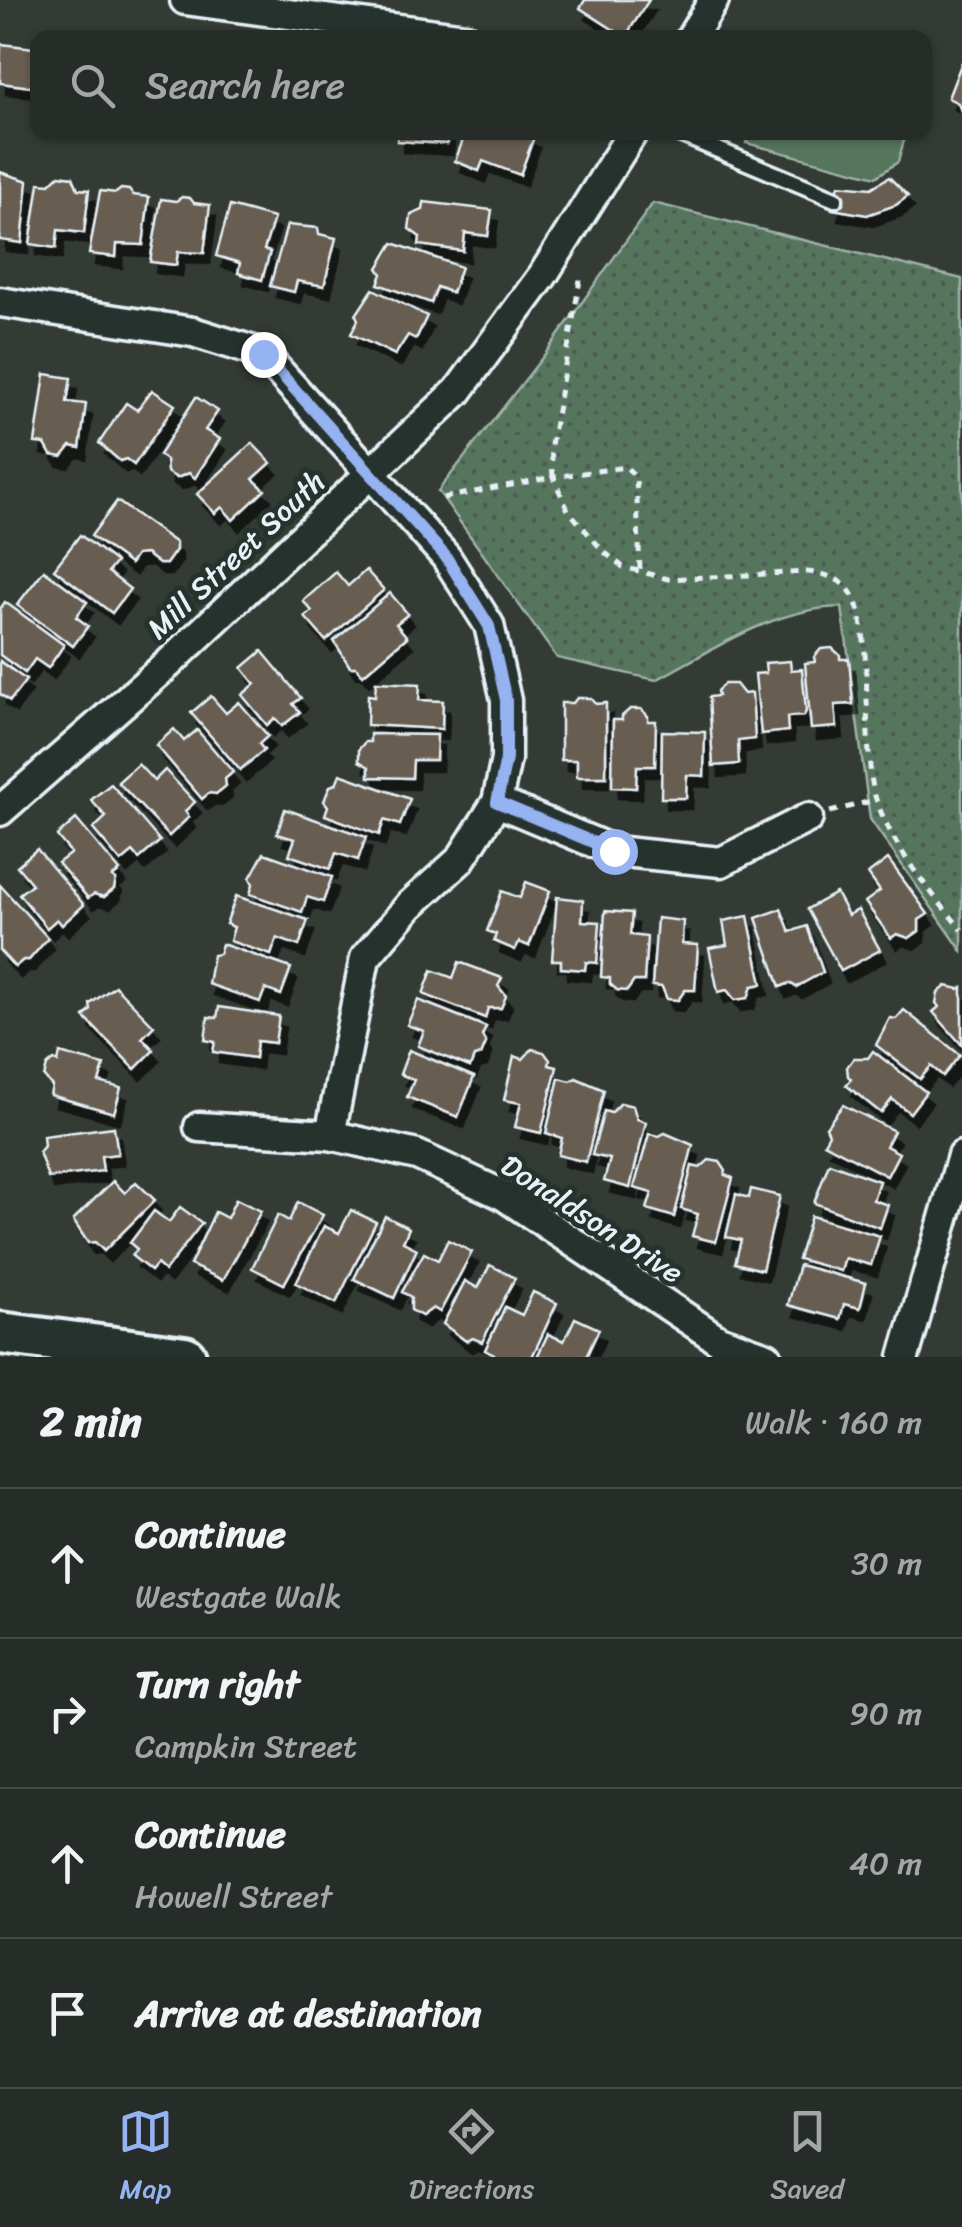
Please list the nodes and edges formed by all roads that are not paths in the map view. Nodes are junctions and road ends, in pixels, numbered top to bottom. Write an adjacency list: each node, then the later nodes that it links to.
1 (185, 0): 3 (street)
2 (714, 0): 4 (street)
3 (407, 30)
4 (696, 30)
5 (628, 140): 9 (street, Mill Street South)
6 (694, 140): 7 (lane)
7 (835, 199)
8 (0, 302): 9 (street)
9 (372, 472): 10 (street); 11 (street, Mill Street South)
10 (497, 802): 12 (street); 14 (street)
11 (0, 811)
12 (808, 818)
13 (199, 1126): 14 (street, Donaldson Drive)
14 (330, 1135): 18 (street, Donaldson Drive)
15 (962, 1156): 19 (street)
16 (0, 1332): 17 (street)
17 (185, 1357)
18 (767, 1357)
19 (904, 1357)

